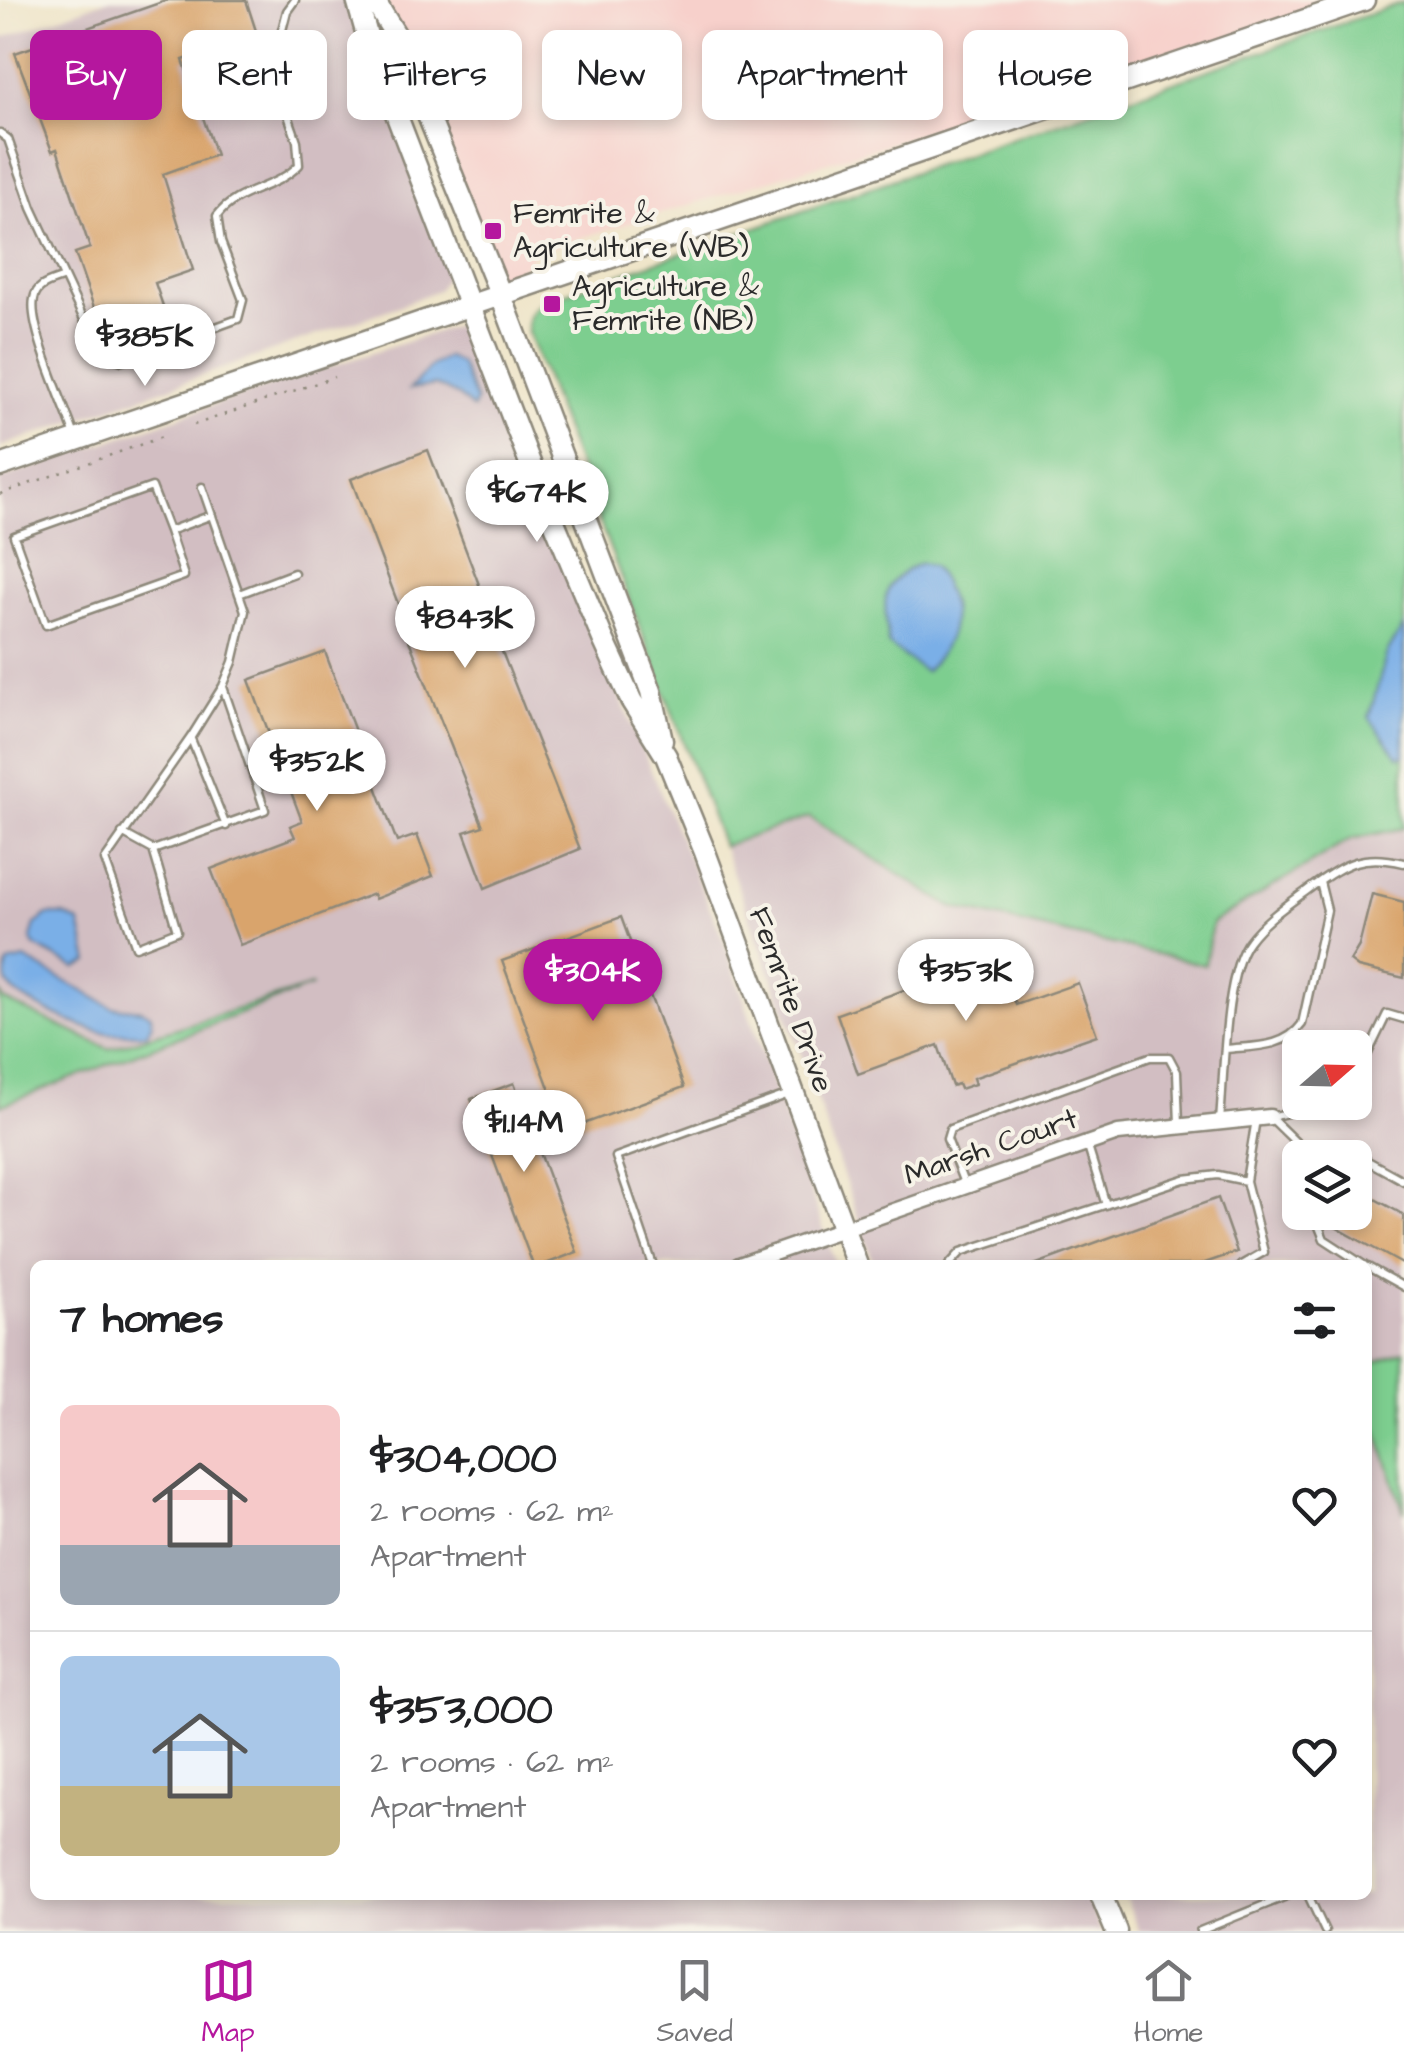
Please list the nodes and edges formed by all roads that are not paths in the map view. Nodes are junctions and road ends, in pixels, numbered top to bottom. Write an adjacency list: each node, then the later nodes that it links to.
1 (295, 0): 6 (lane)
2 (357, 0): 8 (street, Femrite Drive)
3 (374, 0): 7 (street, Femrite Drive)
4 (1364, 0): 7 (street)
5 (0, 133): 6 (lane)
6 (64, 277): 9 (lane)
7 (500, 293): 8 (street); 18 (street, Femrite Drive)
8 (470, 303): 9 (street); 18 (street, Femrite Drive)
9 (76, 440): 10 (street)
10 (0, 466)
11 (202, 487): 12 (lane)
12 (212, 515): 13 (lane); 15 (lane)
13 (168, 531): 13 (lane)
14 (294, 573): 15 (lane)
15 (238, 594): 16 (lane)
16 (223, 686): 17 (lane); 19 (lane)
17 (191, 738): 19 (lane); 20 (lane)
18 (666, 756): 27 (street, Femrite Drive)
19 (226, 826): 21 (lane)
20 (122, 833): 21 (lane); 21 (lane)
21 (153, 850)
22 (1404, 863): 23 (lane)
23 (1320, 882): 26 (lane); 26 (lane)
24 (1404, 1019): 25 (lane)
25 (1372, 1045)
26 (1226, 1049): 30 (lane)
27 (793, 1092): 39 (street, Femrite Drive); 41 (lane)
28 (1282, 1114): 29 (lane)
29 (1263, 1118): 30 (street, Marsh Court); 32 (lane); 36 (lane)
30 (1220, 1122): 31 (street, Marsh Court)
31 (1179, 1125): 33 (street, Marsh Court); 37 (lane)
32 (1290, 1140)
33 (1087, 1142): 37 (street, Marsh Court); 38 (lane)
34 (1372, 1163): 35 (lane)
35 (1404, 1181)
36 (1246, 1182): 38 (lane); 45 (lane)
37 (964, 1186): 39 (street, Marsh Court)
38 (1106, 1205): 44 (lane)
39 (843, 1229): 42 (street, Marsh Court); 43 (street, Femrite Drive)
40 (1321, 1230): 46 (lane)
41 (651, 1260)
42 (753, 1260)
43 (855, 1260)
44 (954, 1260)
45 (1250, 1260)
46 (1357, 1260)
47 (1372, 1269): 48 (lane)
48 (1404, 1286)
49 (1103, 1900): 52 (street)
50 (1277, 1900): 53 (lane)
51 (1310, 1900): 54 (lane)
52 (1116, 1931)
53 (1200, 1931)
54 (1325, 1931)

